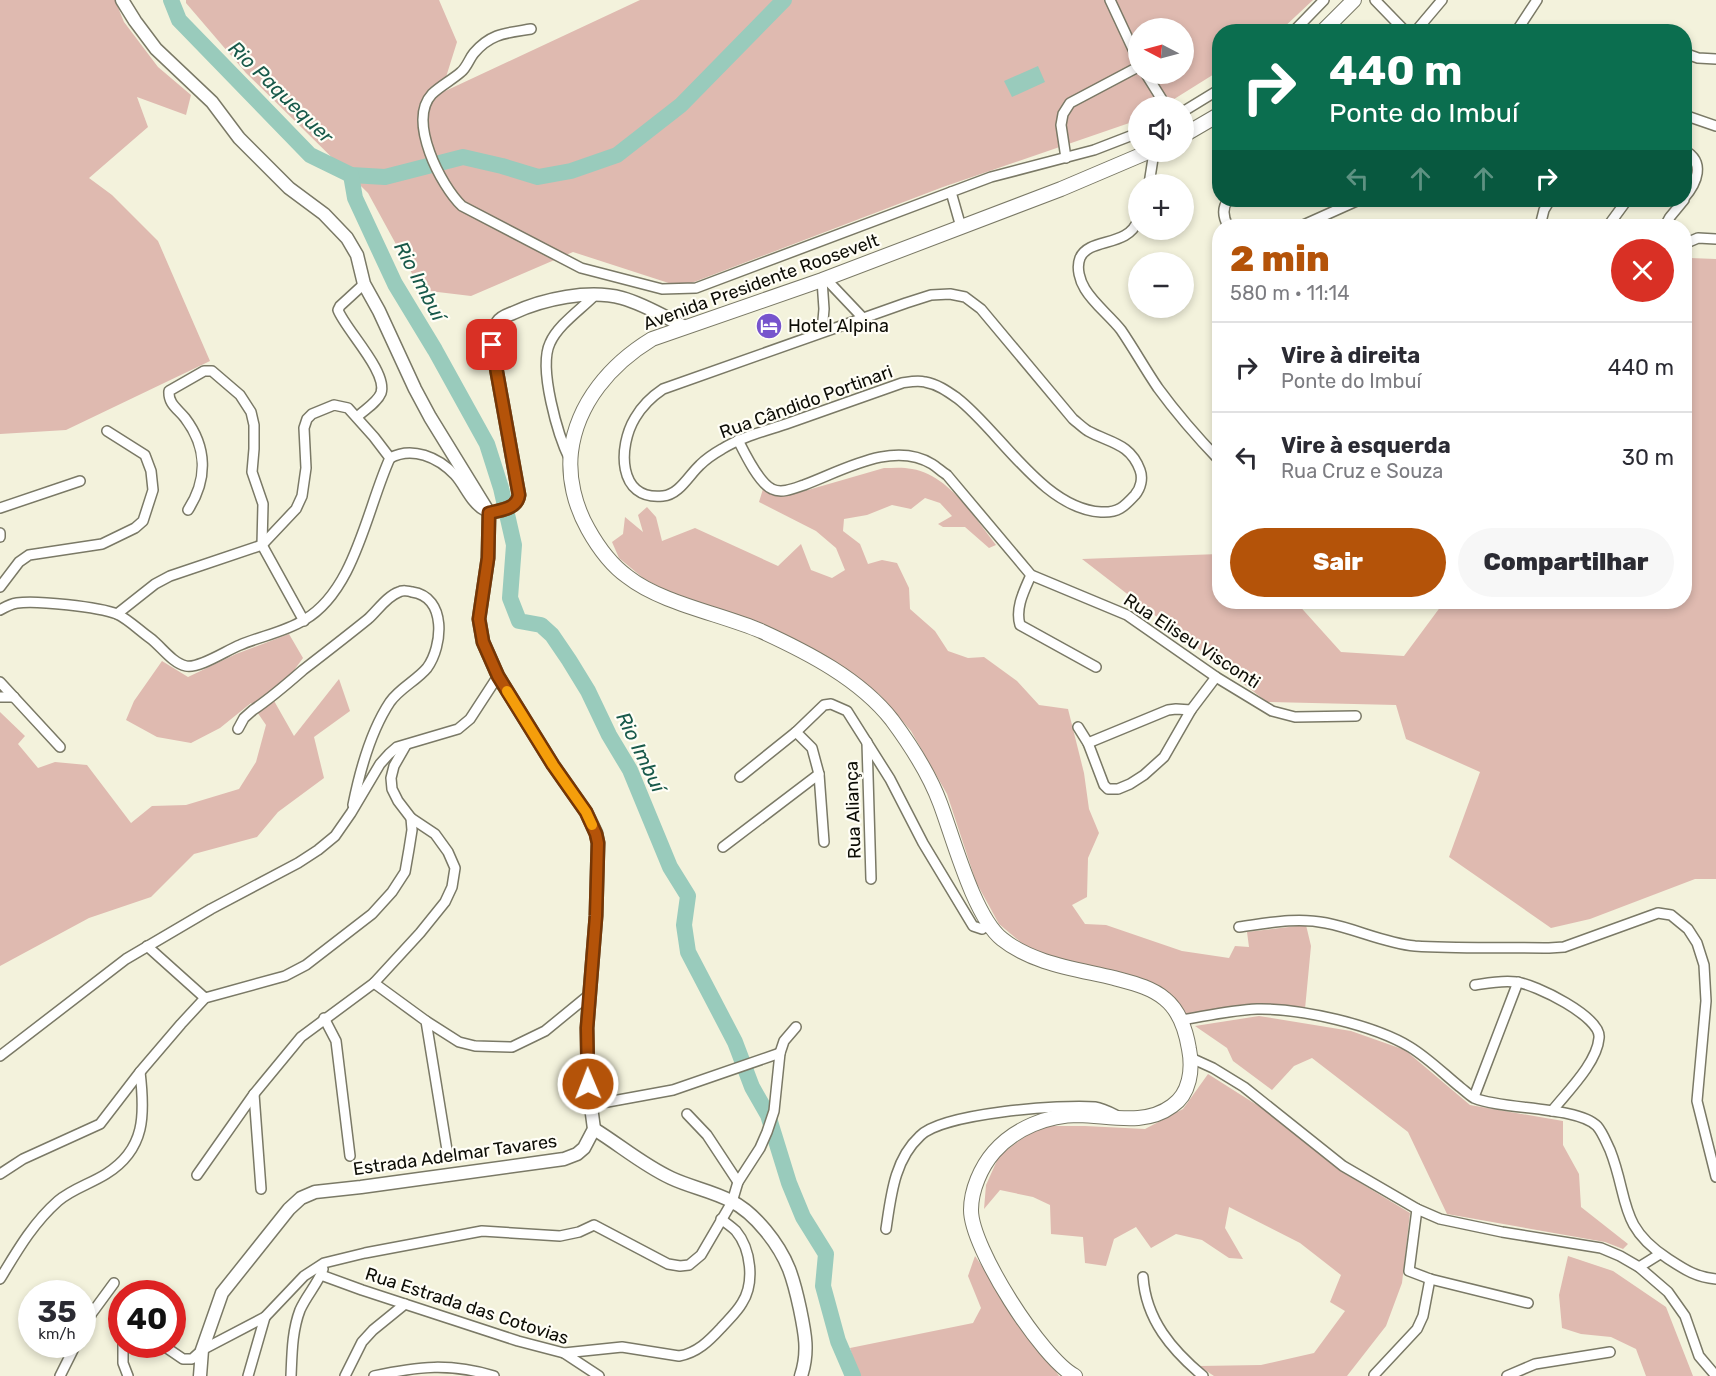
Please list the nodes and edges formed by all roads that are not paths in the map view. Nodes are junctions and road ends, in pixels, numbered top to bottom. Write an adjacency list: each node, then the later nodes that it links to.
1 (122, 0): 37 (street)
2 (1110, 0): 14 (street)
3 (1324, 0): 8 (street)
4 (1354, 0): 9 (main road)
5 (1375, 0): 10 (street)
6 (1442, 0): 11 (street)
7 (1537, 0): 12 (street)
8 (1301, 24)
9 (1330, 24)
10 (1398, 24)
11 (1422, 24)
12 (1521, 24)
13 (531, 29): 29 (street)
14 (1128, 39)
15 (1692, 56): 16 (street)
16 (1716, 59)
17 (1128, 73): 26 (street)
18 (1212, 93): 19 (street)
19 (1194, 105)
20 (1692, 118): 22 (street)
21 (1212, 119): 23 (main road)
22 (1716, 126)
23 (1194, 129)
24 (1128, 137): 26 (street)
25 (1692, 157): 28 (street)
26 (1066, 158): 29 (street)
27 (1128, 161): 32 (main road, Avenida Presidente Roosevelt)
28 (1692, 187)
29 (951, 192): 32 (street)
30 (1343, 207): 31 (street)
31 (1317, 219)
32 (961, 227): 36 (main road, Avenida Presidente Roosevelt)
33 (1128, 233): 45 (street)
34 (1716, 239): 35 (street)
35 (1692, 241)
36 (824, 279): 39 (street); 40 (main road, Avenida Presidente Roosevelt); 41 (street)
37 (364, 284): 42 (street); 51 (street)
38 (594, 296): 40 (street); 47 (street); 51 (street)
39 (863, 318): 41 (street, Rua Cândido Portinari); 44 (street, Rua Cândido Portinari)
40 (685, 327): 47 (main road, Avenida Presidente Roosevelt)
41 (822, 332): 44 (street, Rua Cândido Portinari)
42 (357, 417): 46 (street); 52 (street)
43 (107, 431): 54 (street)
44 (738, 440): 53 (street, Rua Eliseu Visconti)
45 (1212, 453)
46 (390, 458): 51 (street); 57 (street)
47 (570, 461): 80 (main road, Avenida Presidente Roosevelt)
48 (80, 481): 49 (street)
49 (0, 508)
50 (188, 510): 52 (street)
51 (493, 512): 59 (street)
52 (262, 545): 56 (street); 57 (street)
53 (1030, 575): 58 (street); 60 (street, Rua Eliseu Visconti)
54 (0, 587)
55 (0, 610): 56 (street)
56 (117, 614): 57 (street)
57 (304, 621)
58 (1096, 667)
59 (498, 676): 71 (street); 86 (street)
60 (1216, 677): 64 (street); 65 (street, Rua Eliseu Visconti)
61 (0, 682): 63 (street)
62 (0, 697): 63 (street)
63 (14, 697): 72 (street)
64 (1191, 710): 70 (street); 70 (street)
65 (1356, 717)
66 (1078, 727): 70 (street)
67 (238, 729): 75 (street)
68 (796, 732): 69 (street); 73 (street); 74 (street)
69 (867, 740): 79 (street, Rua Aliança); 80 (street)
70 (1088, 743)
71 (406, 745): 75 (street); 76 (street)
72 (60, 747)
73 (819, 774): 77 (street); 78 (street)
74 (740, 777)
75 (351, 813): 82 (street)
76 (411, 818): 84 (street); 87 (street)
77 (824, 843)
78 (723, 847)
79 (871, 879)
80 (989, 924): 89 (main road, Avenida Presidente Roosevelt)
81 (1239, 927): 107 (street)
82 (147, 946): 87 (street); 93 (street)
83 (1518, 982): 85 (street); 97 (street); 99 (street)
84 (374, 983): 88 (street); 90 (street)
85 (1475, 985)
86 (589, 995): 90 (street); 98 (street)
87 (206, 998): 95 (street)
88 (324, 1018): 96 (street); 104 (street)
89 (1181, 1020): 94 (main road, Avenida Presidente Roosevelt); 97 (street)
90 (426, 1021): 103 (street)
91 (796, 1027): 92 (street)
92 (780, 1053): 98 (street); 108 (street)
93 (0, 1056)
94 (1191, 1058): 101 (main road); 111 (street)
95 (140, 1072): 105 (street); 119 (street)
96 (254, 1094): 106 (street); 109 (street)
97 (1473, 1097): 99 (street)
98 (591, 1105): 102 (street)
99 (1552, 1111): 114 (street)
100 (687, 1114): 108 (street)
101 (1124, 1118): 113 (street); 144 (main road)
102 (594, 1129): 110 (street); 127 (street, Estrada Adelmar Tavares)
103 (447, 1150)
104 (350, 1156)
105 (0, 1174)
106 (197, 1175)
107 (1716, 1177)
108 (738, 1182): 110 (street)
109 (261, 1189)
110 (732, 1202): 112 (street); 143 (street)
111 (1417, 1209): 116 (street); 120 (street)
112 (722, 1219): 115 (street); 129 (street)
113 (886, 1229)
114 (1660, 1254): 116 (street); 121 (street)
115 (324, 1263): 117 (street); 126 (street)
116 (1638, 1267): 147 (street)
117 (321, 1275): 124 (street, Rua Estrada das Cotovias); 138 (street)
118 (1143, 1277): 145 (street)
119 (0, 1279)
120 (1430, 1279): 123 (street); 133 (street)
121 (1716, 1279)
122 (108, 1291): 125 (street)
123 (1528, 1303)
124 (405, 1304): 129 (street, Rua Estrada das Cotovias); 139 (street)
125 (96, 1308)
126 (265, 1317): 127 (street); 137 (street)
127 (202, 1350): 132 (street); 136 (street, Estrada Adelmar Tavares)
128 (1610, 1352): 146 (street)
129 (564, 1353): 142 (street, Rua Estrada das Cotovias)
130 (69, 1358): 134 (street)
131 (123, 1358): 135 (street)
132 (182, 1358)
133 (1374, 1375)
134 (60, 1376)
135 (129, 1376)
136 (200, 1376)
137 (248, 1376)
138 (291, 1376)
139 (345, 1376)
140 (374, 1376): 141 (street)
141 (494, 1376)
142 (599, 1376)
143 (801, 1376)
144 (1075, 1376)
145 (1203, 1376)
146 (1507, 1376)
147 (1716, 1376)

